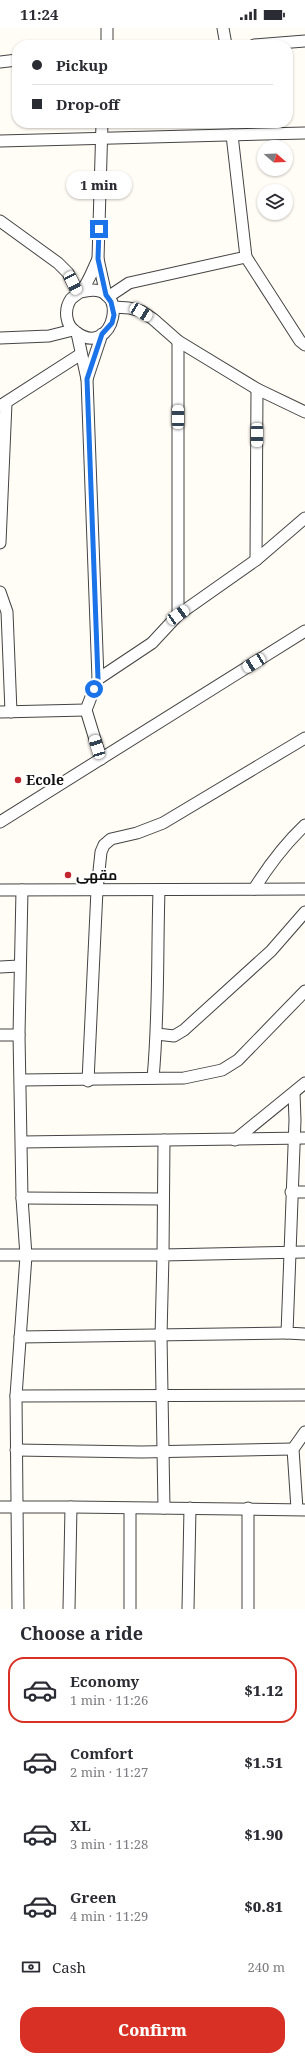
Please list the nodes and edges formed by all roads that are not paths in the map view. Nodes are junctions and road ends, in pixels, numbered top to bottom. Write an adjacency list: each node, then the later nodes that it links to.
1 (107, 28): 3 (street)
2 (223, 28): 4 (street)
3 (107, 40)
4 (225, 40)
5 (305, 41): 6 (street)
6 (293, 42)
7 (12, 61): 8 (street)
8 (0, 62)
9 (102, 128): 12 (street)
10 (305, 133): 11 (street)
11 (232, 135): 12 (street); 15 (street)
12 (101, 139): 13 (street); 16 (street)
13 (0, 141)
14 (0, 221): 17 (street)
15 (246, 257): 18 (street); 24 (street)
16 (98, 259): 17 (street); 18 (street)
17 (79, 292): 18 (street); 20 (street)
18 (107, 296): 19 (street)
19 (114, 307): 21 (street); 23 (street)
20 (75, 332): 21 (street); 22 (street); 25 (street)
21 (102, 334): 26 (street)
22 (0, 338)
23 (178, 341): 27 (street); 34 (street)
24 (305, 346)
25 (81, 354): 26 (street); 28 (street)
26 (87, 379): 36 (street)
27 (257, 388): 29 (street); 32 (street)
28 (3, 404): 31 (street)
29 (305, 412)
30 (305, 518): 32 (street)
31 (0, 543)
32 (256, 560): 34 (street)
33 (0, 592): 38 (street)
34 (178, 615): 36 (street)
35 (305, 631): 40 (street)
36 (98, 679): 37 (street)
37 (86, 710): 38 (street); 40 (street)
38 (5, 712)
39 (305, 738): 47 (street)
40 (101, 759): 41 (street)
41 (0, 822)
42 (305, 825): 43 (street)
43 (254, 889): 44 (street); 48 (street)
44 (305, 889)
45 (0, 890): 46 (street)
46 (22, 890): 47 (street); 50 (street)
47 (98, 890): 48 (street); 58 (street)
48 (159, 891): 53 (street)
49 (305, 912): 53 (street)
50 (20, 966): 51 (street); 55 (street)
51 (0, 967)
52 (305, 991): 56 (street)
53 (157, 1034): 56 (street)
54 (0, 1035): 55 (street)
55 (19, 1035): 57 (street)
56 (153, 1078): 58 (street)
57 (21, 1080): 58 (street); 64 (street)
58 (88, 1080)
59 (305, 1083): 60 (street)
60 (294, 1093): 61 (street); 63 (street)
61 (300, 1138): 63 (street); 65 (street)
62 (164, 1140): 63 (street); 64 (street); 68 (street)
63 (235, 1140)
64 (22, 1142): 67 (street)
65 (291, 1192): 66 (street); 69 (street)
66 (305, 1192)
67 (22, 1198): 68 (street); 72 (street)
68 (163, 1200): 73 (street)
69 (289, 1252): 70 (street); 73 (street); 74 (street)
70 (305, 1252)
71 (0, 1255): 72 (street)
72 (26, 1256): 73 (street); 77 (street)
73 (163, 1256): 76 (street)
74 (287, 1333): 75 (street); 76 (street)
75 (305, 1334)
76 (161, 1336): 77 (street); 78 (street)
77 (20, 1337): 80 (street)
78 (162, 1394): 79 (street); 80 (street); 84 (street)
79 (305, 1395)
80 (16, 1396): 83 (street)
81 (305, 1432): 82 (street)
82 (293, 1449): 84 (street); 92 (street)
83 (16, 1450): 84 (street); 85 (street)
84 (163, 1452): 89 (street)
85 (16, 1506): 86 (street); 87 (street); 93 (street)
86 (0, 1507)
87 (71, 1507): 88 (street); 94 (street)
88 (130, 1508): 89 (street); 95 (street)
89 (164, 1508): 90 (street)
90 (190, 1508): 91 (street); 96 (street)
91 (248, 1508): 92 (street); 97 (street)
92 (301, 1509)
93 (18, 1609)
94 (69, 1609)
95 (130, 1609)
96 (188, 1609)
97 (248, 1609)

